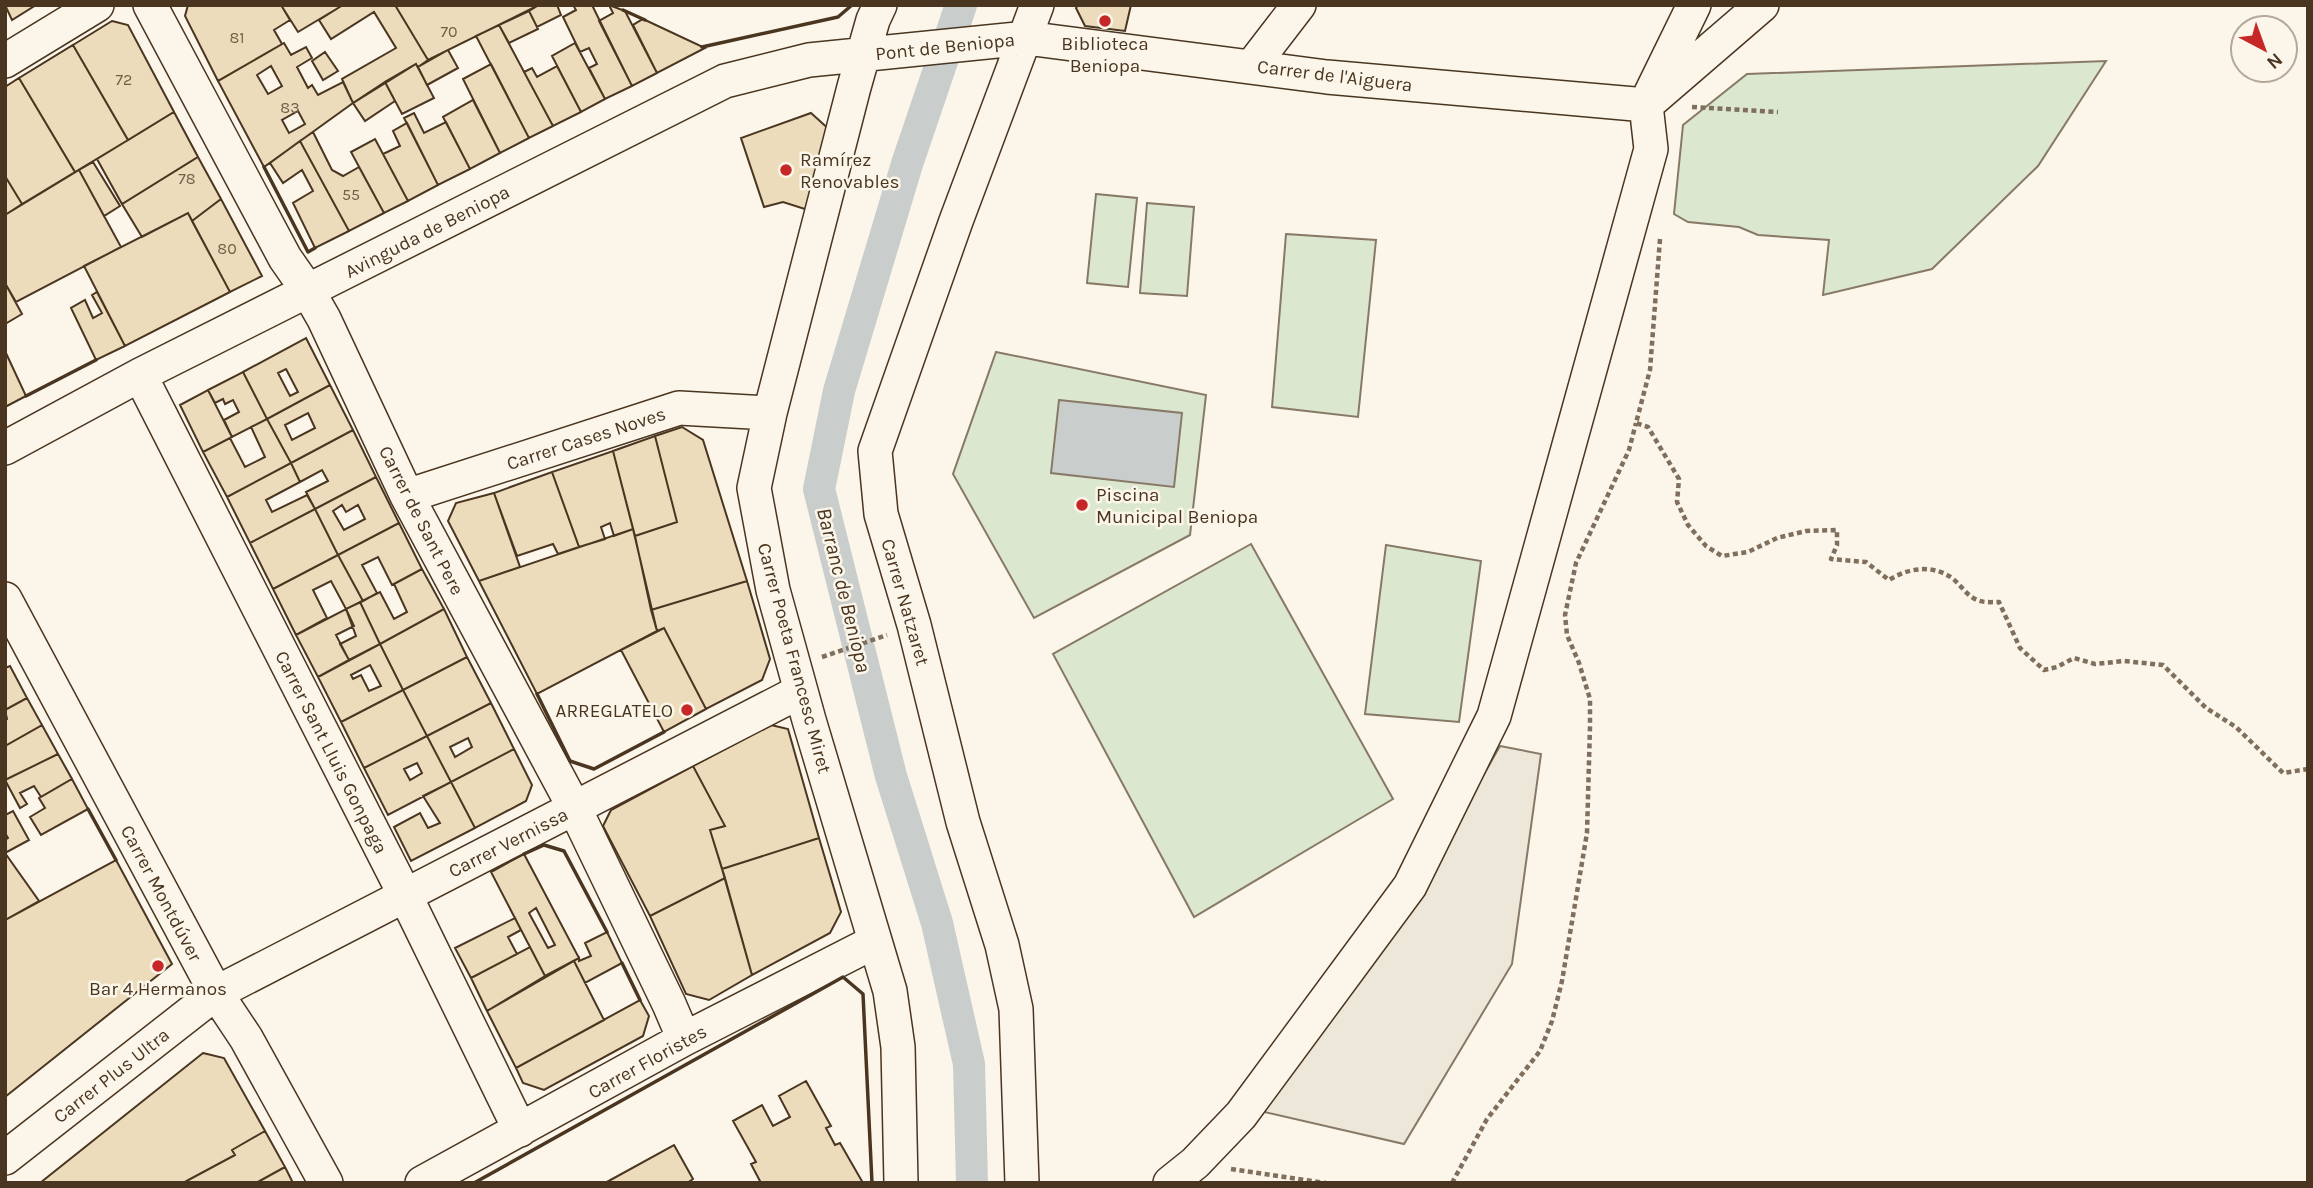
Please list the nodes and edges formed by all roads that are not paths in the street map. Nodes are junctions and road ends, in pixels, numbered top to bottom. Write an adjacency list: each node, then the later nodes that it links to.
1 (97, 5): 11 (street)
2 (150, 5): 14 (street, Carrer de Sant Pere)
3 (880, 5): 10 (street, Carrer Poeta Francesc Miret)
4 (1040, 5): 9 (street, Carrer Natzaret)
5 (1299, 5): 12 (street)
6 (1694, 5): 13 (street)
7 (1707, 5): 8 (street)
8 (1758, 8): 13 (street)
9 (1026, 38): 10 (street, Pont de Beniopa); 12 (street, Carrer de l'Aiguera); 34 (street, Carrer Natzaret)
10 (864, 55): 15 (street, Avinguda de Beniopa); 18 (street, Carrer Poeta Francesc Miret)
11 (5, 61)
12 (1252, 66): 13 (street, Carrer de l'Aiguera)
13 (1646, 105): 30 (street)
14 (289, 265): 15 (street, Carrer de Sant Pere); 16 (street)
15 (308, 291): 16 (street, Avinguda de Beniopa); 20 (street, Carrer de Sant Pere)
16 (270, 311): 17 (street, Avinguda de Beniopa)
17 (140, 375): 19 (street, Avinguda de Beniopa); 24 (street, Carrer Sant Lluis Gonpaga)
18 (770, 413): 20 (street, Carrer Cases Noves); 22 (street, Carrer Poeta Francesc Miret)
19 (5, 448)
20 (407, 496): 23 (street, Carrer de Sant Pere)
21 (5, 599): 26 (street, Carrer Montdúver)
22 (797, 679): 23 (street, Carrer Vernissa); 25 (street, Carrer Poeta Francesc Miret)
23 (575, 809): 24 (street, Carrer Vernissa); 27 (street, Carrer de Sant Pere)
24 (405, 895): 26 (street, Carrer Vernissa); 28 (street, Carrer Sant Lluis Gonpaga)
25 (874, 942): 27 (street, Carrer Floristes); 33 (street, Carrer Poeta Francesc Miret)
26 (216, 993): 29 (street, Carrer Plus Ultra); 31 (street, Carrer Montdúver)
27 (684, 1039): 28 (street, Carrer Floristes)
28 (520, 1130): 32 (street, Carrer Floristes)
29 (5, 1158)
30 (1183, 1173)
31 (326, 1183)
32 (422, 1183)
33 (901, 1183)
34 (1022, 1183)

